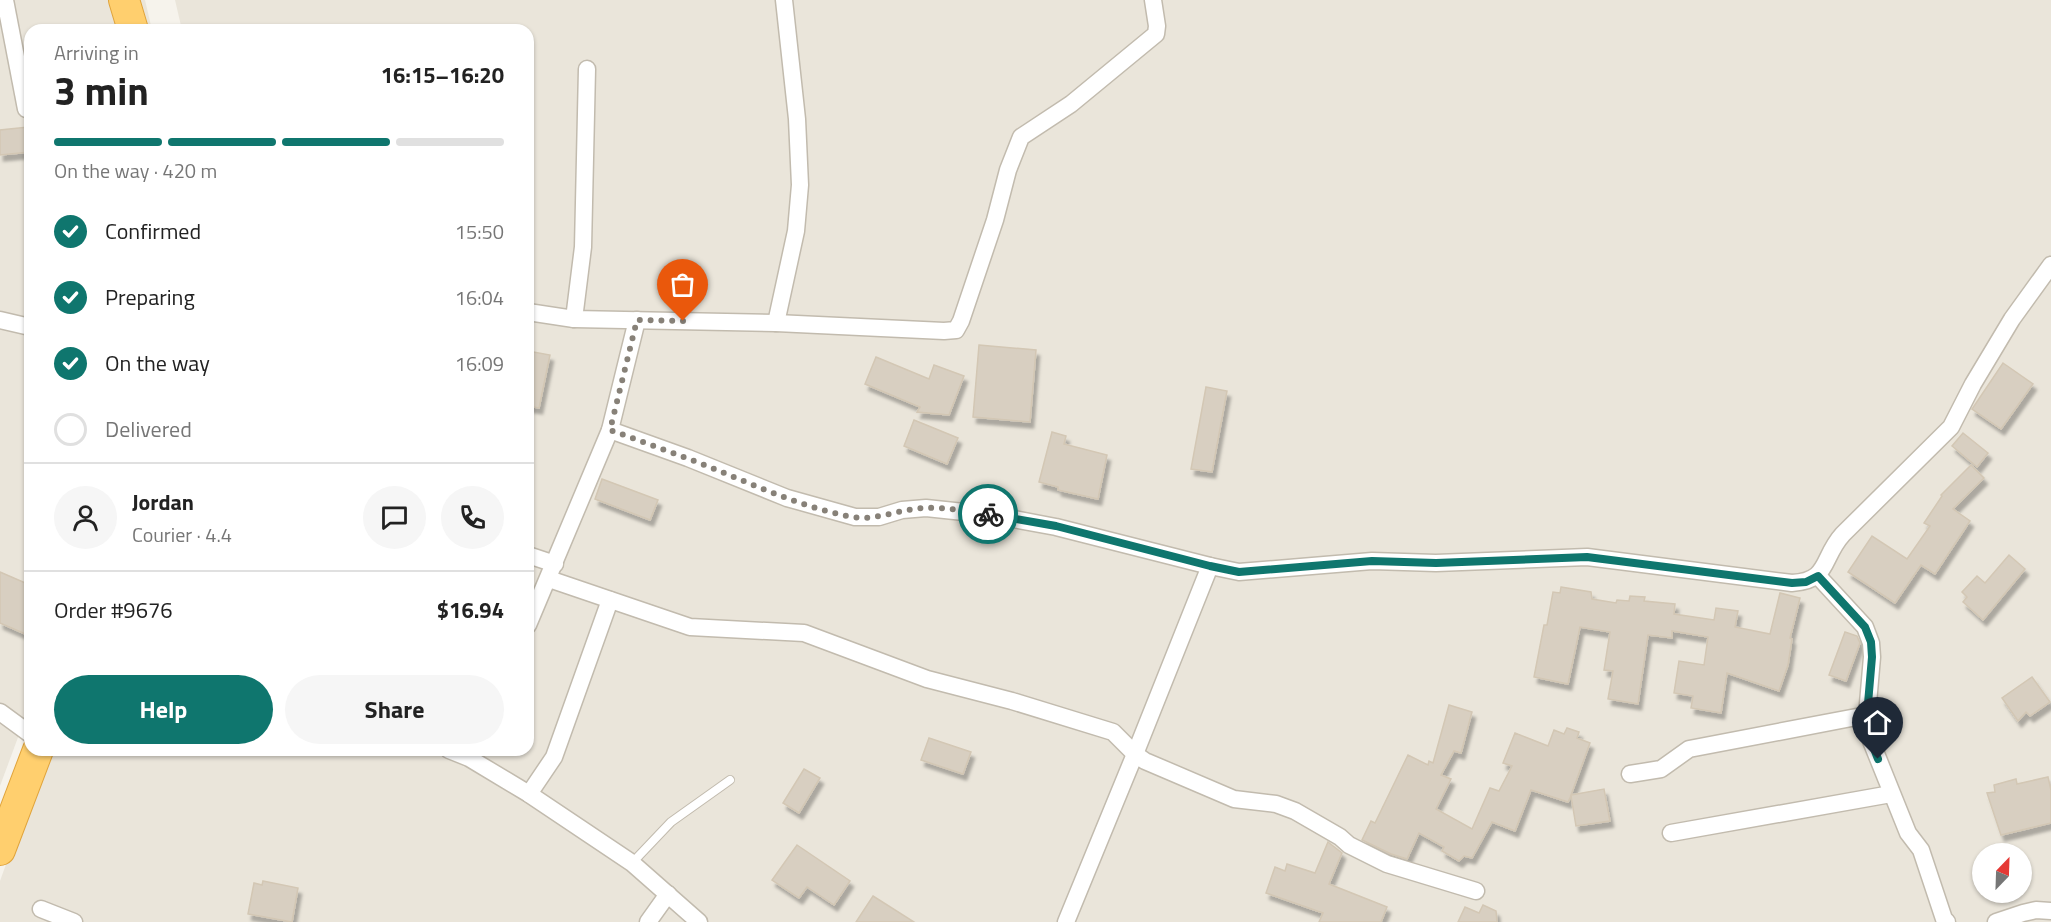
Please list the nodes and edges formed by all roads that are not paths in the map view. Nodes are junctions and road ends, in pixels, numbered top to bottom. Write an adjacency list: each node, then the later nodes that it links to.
1 (5, 0): 7 (street)
2 (124, 0): 5 (highway)
3 (784, 0): 13 (street)
4 (1153, 0): 13 (street)
5 (131, 24)
6 (587, 69): 10 (street)
7 (24, 99)
8 (2051, 265): 19 (street)
9 (534, 313): 10 (street)
10 (574, 319): 12 (street)
11 (0, 320): 14 (street)
12 (637, 320): 13 (street); 15 (street)
13 (776, 323)
14 (24, 325)
15 (610, 430): 17 (street); 18 (street)
16 (534, 559): 18 (street)
17 (1210, 566): 19 (street); 25 (street)
18 (552, 571): 20 (street); 21 (street)
19 (1818, 576): 23 (street)
20 (609, 600): 25 (street); 30 (street)
21 (534, 612)
22 (0, 712): 24 (street)
23 (1867, 715): 28 (street); 31 (street)
24 (24, 730)
25 (1135, 754): 35 (street); 42 (street)
26 (36, 756): 33 (highway)
27 (473, 756): 30 (street)
28 (1630, 774)
29 (730, 780): 34 (lane)
30 (529, 794): 34 (street)
31 (1891, 794): 32 (street); 43 (street)
32 (1671, 833)
33 (0, 850)
34 (632, 862): 36 (street)
35 (1476, 891)
36 (668, 894): 40 (street); 41 (street)
37 (41, 909): 39 (street)
38 (2051, 911): 44 (street)
39 (74, 922)
40 (648, 922)
41 (699, 922)
42 (1066, 922)
43 (1947, 922)
44 (1996, 922)

